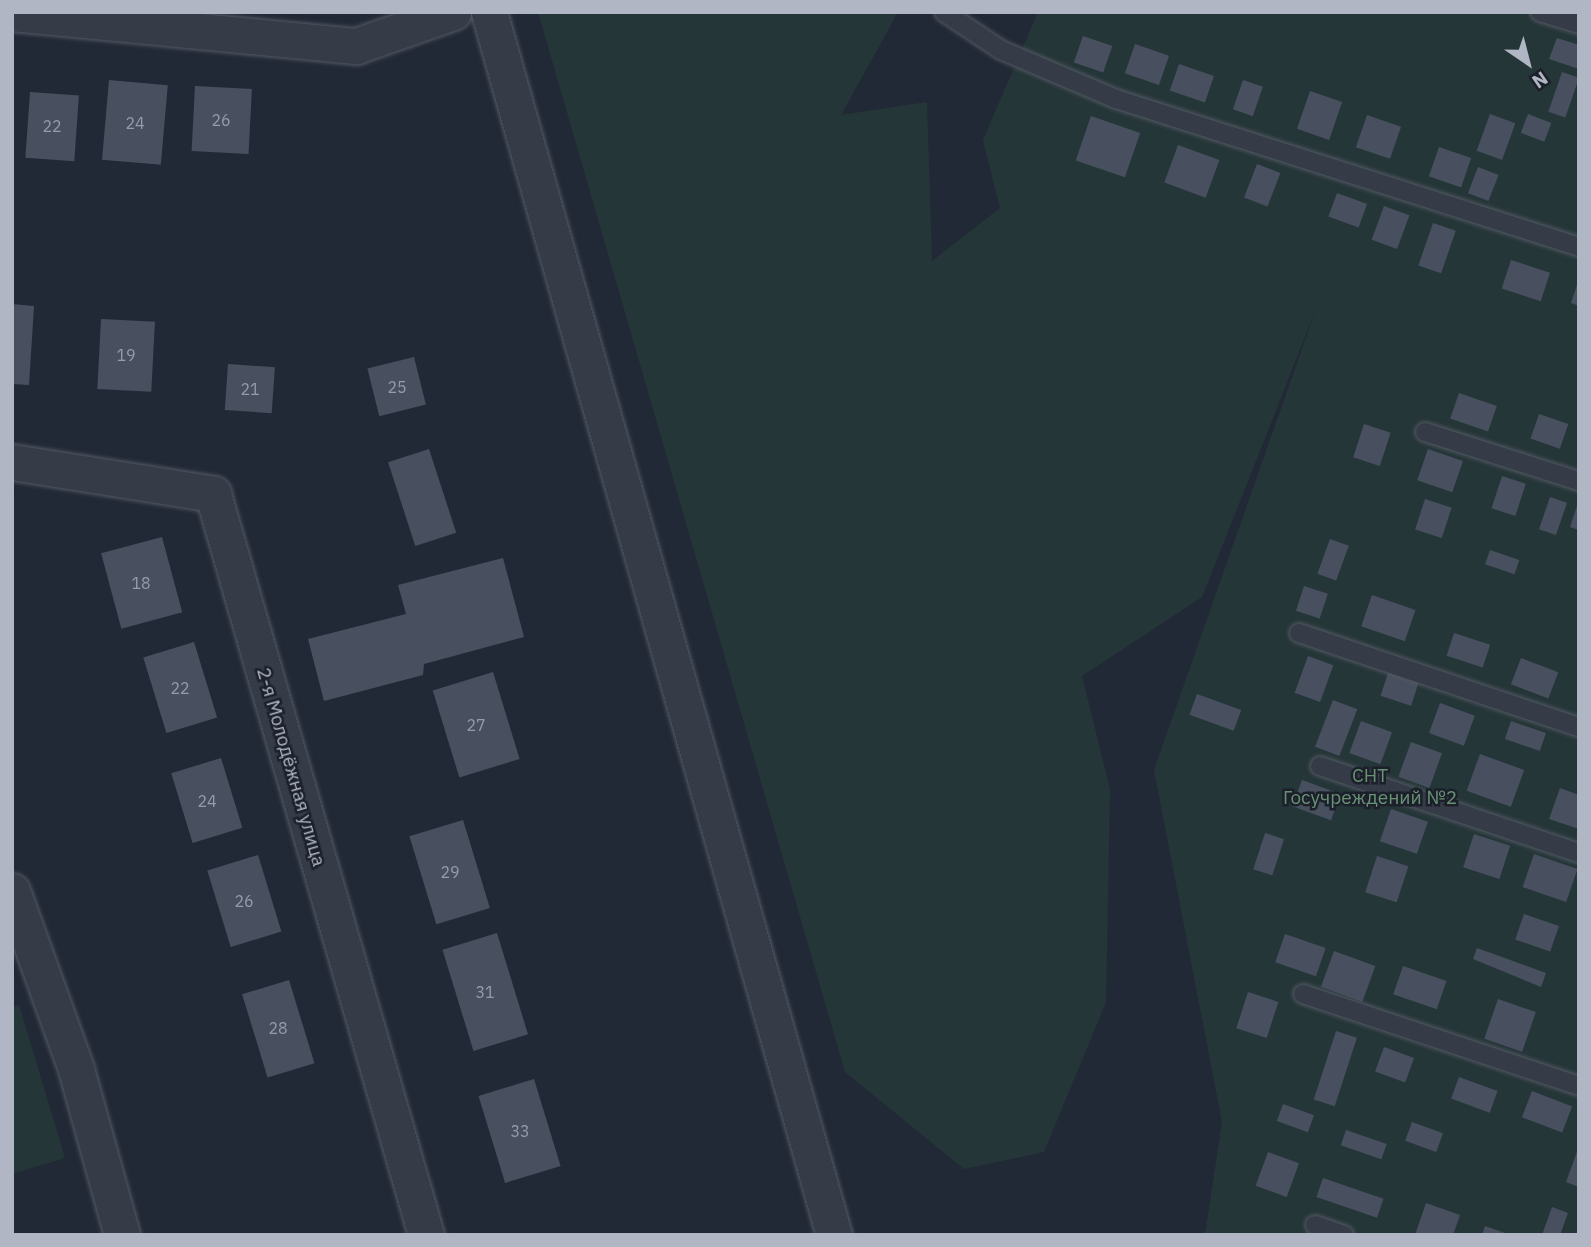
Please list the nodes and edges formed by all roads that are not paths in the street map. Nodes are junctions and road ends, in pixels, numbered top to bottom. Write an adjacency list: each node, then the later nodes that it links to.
1 (453, 12): 5 (street)
2 (489, 12): 21 (street)
3 (944, 12): 7 (lane)
4 (1540, 12): 6 (lane)
5 (12, 13)
6 (1579, 24)
7 (1579, 247)
8 (1425, 432): 10 (lane)
9 (12, 462): 20 (street, 2-я Молодёжная улица)
10 (1579, 481)
11 (1299, 633): 12 (lane)
12 (1579, 727)
13 (1320, 766): 14 (lane)
14 (1579, 853)
15 (12, 891): 19 (street)
16 (1303, 995): 17 (lane)
17 (1579, 1086)
18 (1315, 1225): 22 (lane)
19 (122, 1235)
20 (426, 1235)
21 (834, 1235)
22 (1344, 1235)

